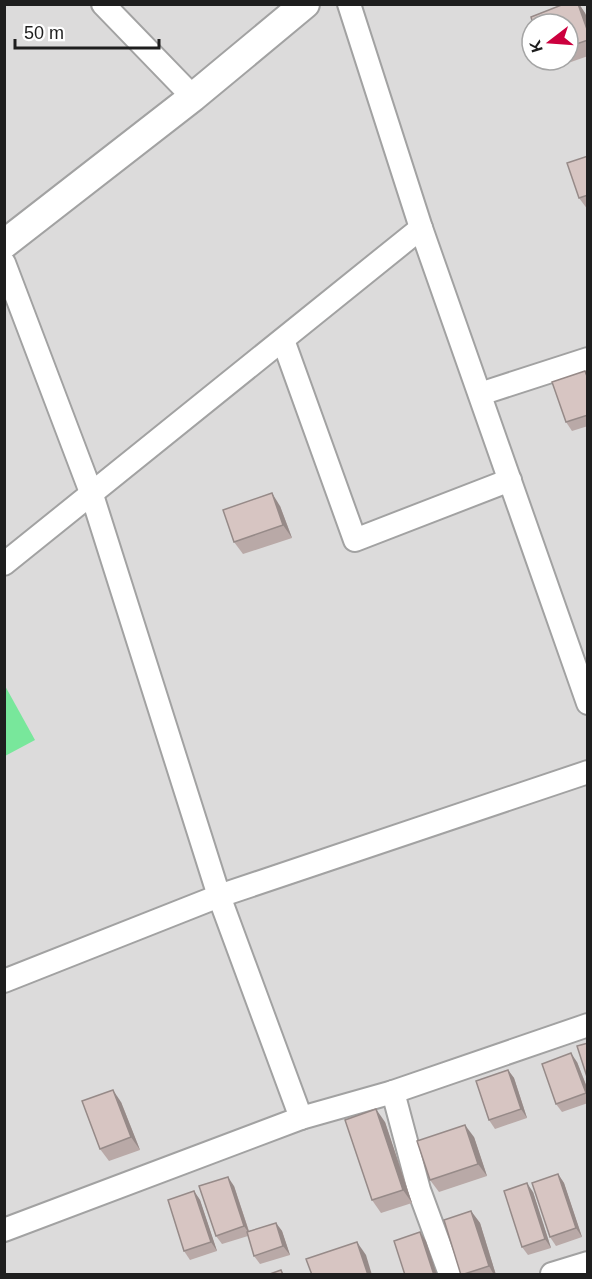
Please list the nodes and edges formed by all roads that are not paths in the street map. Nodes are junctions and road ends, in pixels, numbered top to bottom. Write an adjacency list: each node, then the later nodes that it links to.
1 (103, 4): 4 (street)
2 (305, 4): 4 (street)
3 (349, 4): 5 (street)
4 (194, 97): 6 (street)
5 (422, 228): 8 (street); 10 (street)
6 (4, 244)
7 (4, 263): 12 (street)
8 (283, 340): 11 (street); 12 (street)
9 (588, 359): 10 (street)
10 (480, 394): 11 (street)
11 (510, 480): 14 (street)
12 (92, 495): 13 (street); 16 (street)
13 (4, 564)
14 (588, 703)
15 (588, 772): 16 (street)
16 (219, 896): 17 (street); 20 (street)
17 (4, 981)
18 (588, 1025): 19 (street)
19 (393, 1092): 20 (street); 23 (street)
20 (301, 1118): 21 (street)
21 (4, 1230)
22 (588, 1263): 24 (street)
23 (450, 1275)
24 (552, 1275)

